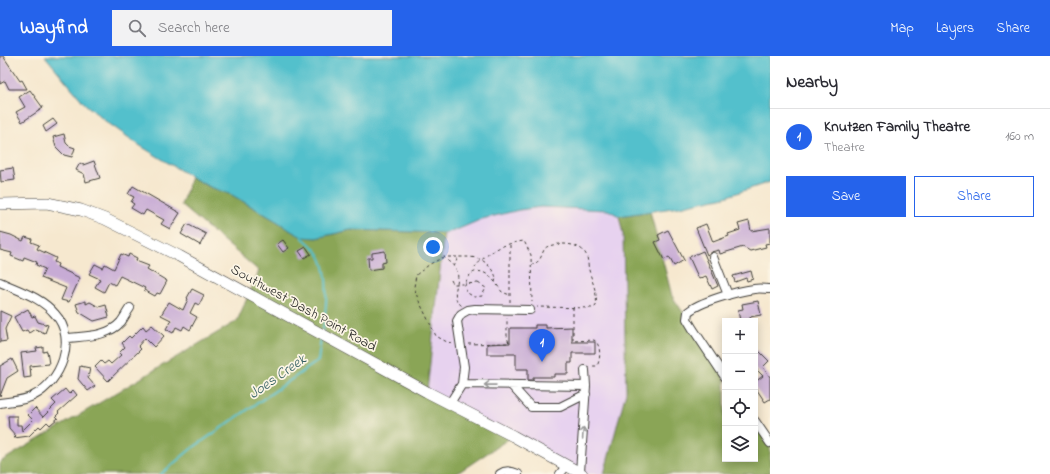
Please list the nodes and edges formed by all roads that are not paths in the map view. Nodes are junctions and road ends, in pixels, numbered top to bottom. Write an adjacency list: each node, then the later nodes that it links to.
1 (0, 204): 15 (main road, Southwest Dash Point Road)
2 (713, 258): 5 (street)
3 (0, 282): 8 (street)
4 (770, 289): 5 (street)
5 (728, 295): 10 (street)
6 (130, 308): 8 (street)
7 (530, 310): 11 (street)
8 (67, 338): 14 (street)
9 (585, 370): 13 (street)
10 (722, 373)
11 (462, 384): 12 (street, one-way to 11); 15 (street)
12 (511, 385): 13 (street); 13 (street)
13 (586, 390): 19 (street, one-way to 13)
14 (0, 403)
15 (450, 404): 18 (main road, Southwest Dash Point Road)
16 (758, 425): 17 (street)
17 (770, 443)
18 (567, 465): 19 (main road, Southwest Dash Point Road); 22 (street)
19 (581, 473)
20 (500, 474): 21 (street)
21 (518, 474)
22 (560, 474)

